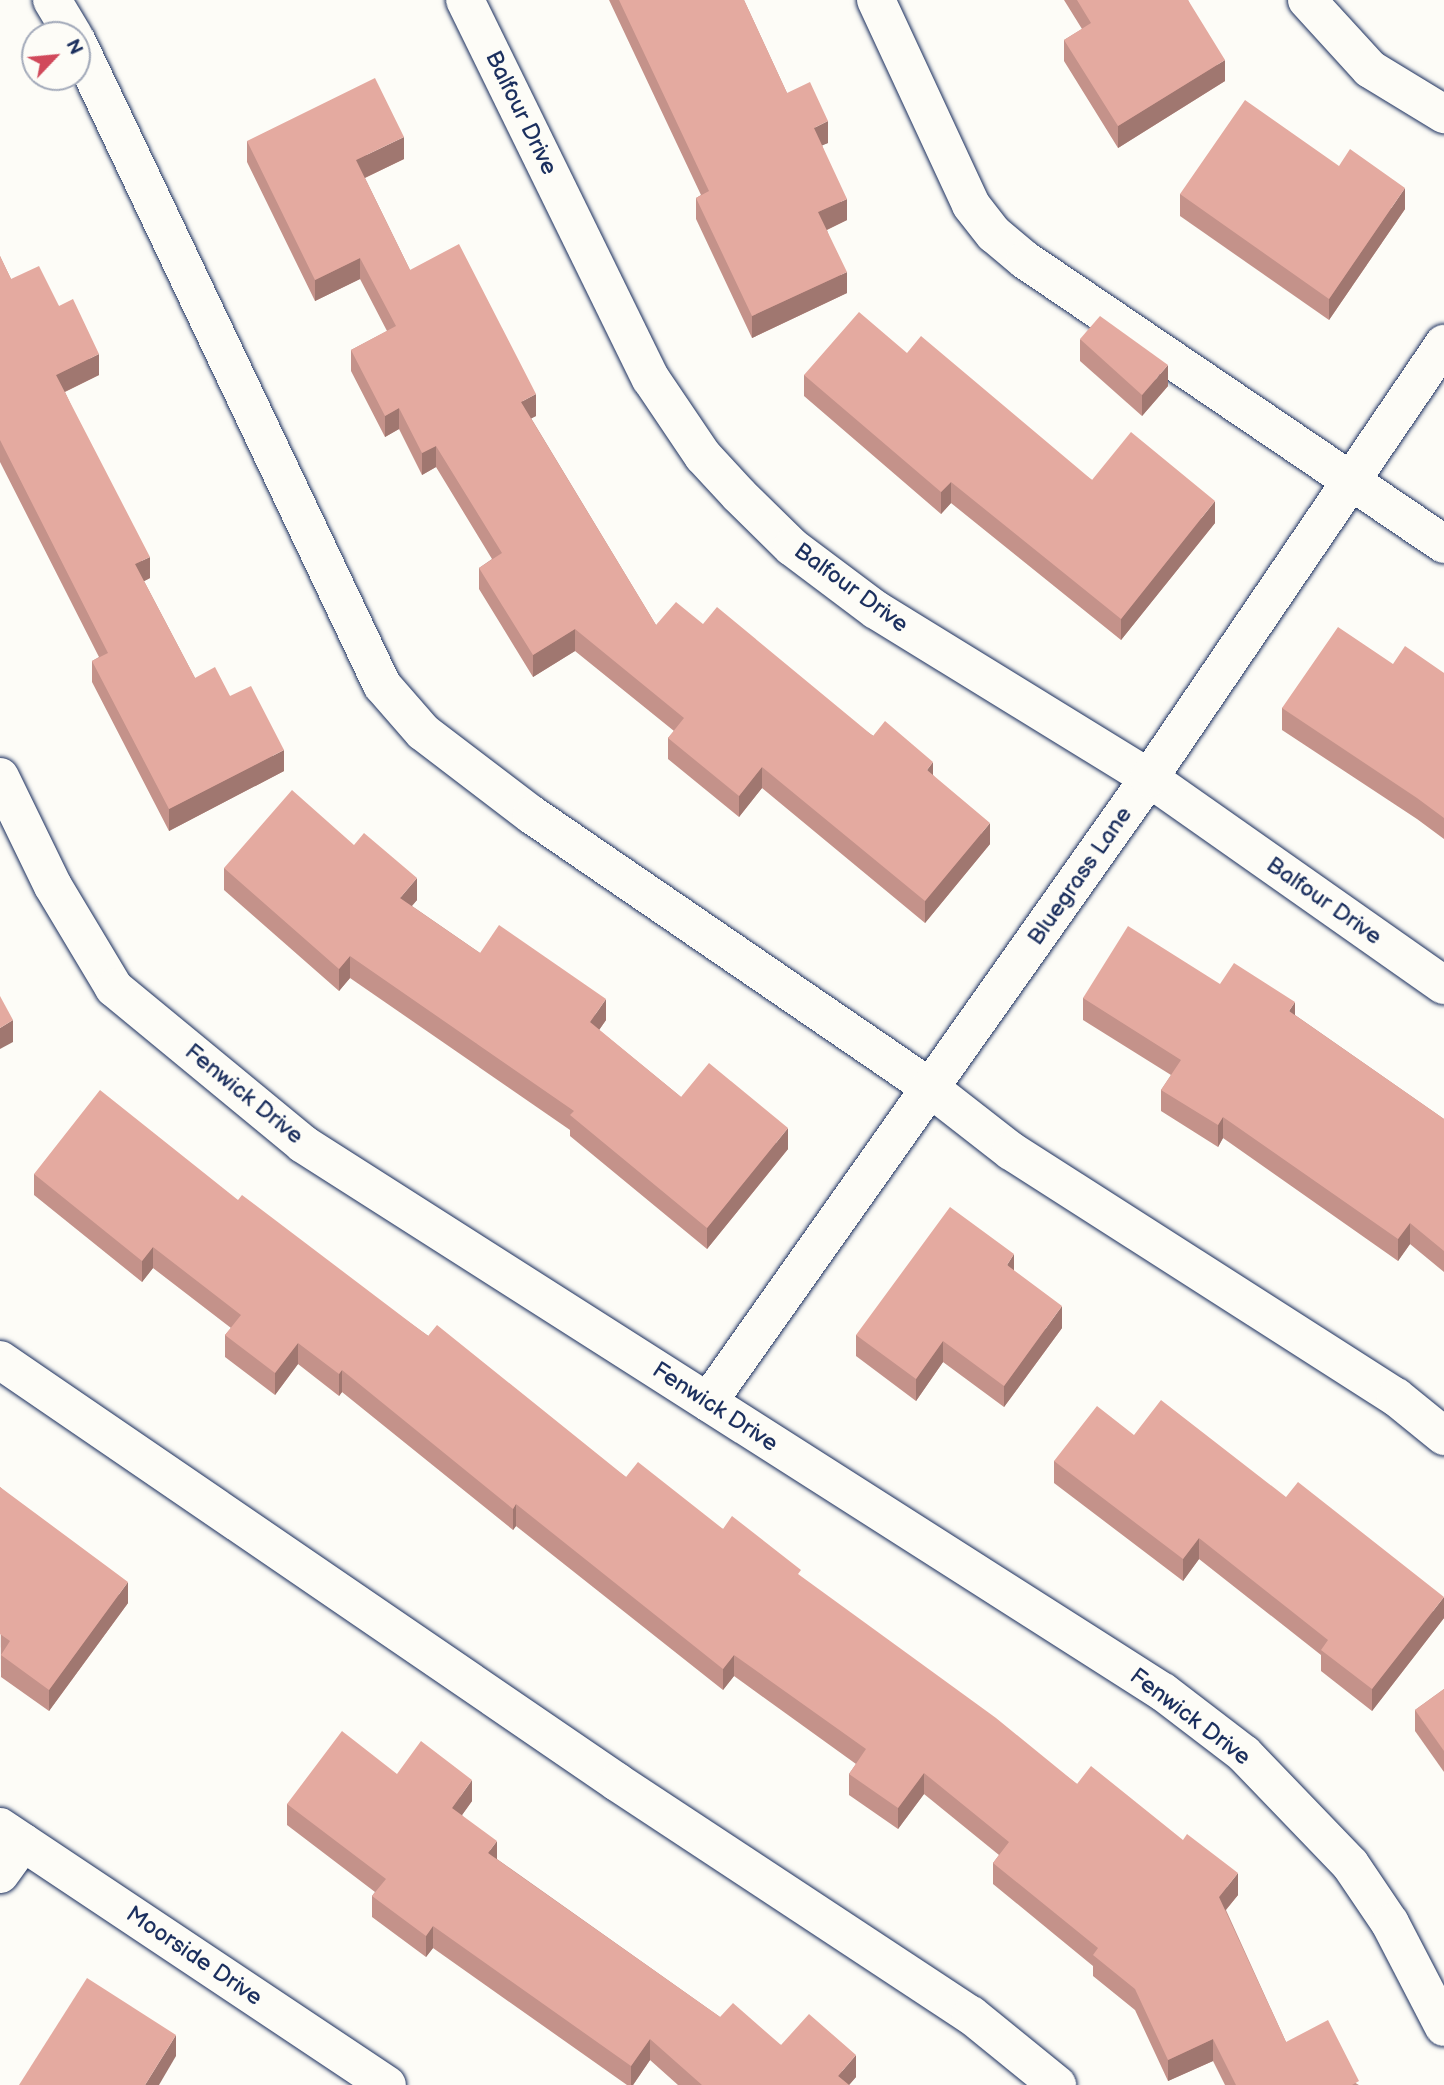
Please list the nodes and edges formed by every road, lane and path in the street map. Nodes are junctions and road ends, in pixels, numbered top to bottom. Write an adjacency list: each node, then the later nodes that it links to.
1 (52, 0): 5 (street)
2 (465, 0): 12 (street, Balfour Drive)
3 (876, 0): 9 (street)
4 (1307, 0): 7 (street)
5 (65, 21)
6 (91, 72): 14 (street)
7 (1444, 114)
8 (1444, 344): 9 (street, Bluegrass Lane)
9 (1350, 482): 10 (street); 12 (street, Bluegrass Lane)
10 (1444, 544)
11 (0, 777): 16 (street, Fenwick Drive)
12 (1149, 778): 13 (street, Balfour Drive); 14 (street, Bluegrass Lane)
13 (1444, 985)
14 (930, 1087): 16 (street, Bluegrass Lane); 17 (street)
15 (0, 1360): 22 (street)
16 (708, 1402): 20 (street, Fenwick Drive)
17 (1444, 1436)
18 (11, 1834): 19 (street); 21 (street, Moorside Drive)
19 (0, 1874)
20 (1444, 2028)
21 (387, 2085)
22 (1057, 2085)

